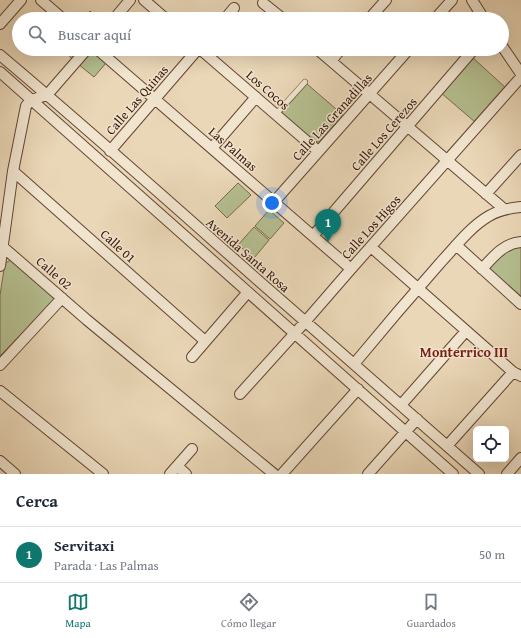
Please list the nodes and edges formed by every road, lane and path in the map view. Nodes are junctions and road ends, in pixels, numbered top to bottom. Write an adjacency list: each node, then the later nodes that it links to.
1 (21, 0): 18 (street)
2 (41, 0): 10 (street)
3 (130, 0): 11 (street)
4 (144, 0): 12 (street)
5 (386, 0): 15 (street)
6 (452, 0): 16 (street)
7 (472, 0): 17 (street)
8 (263, 3): 14 (street)
9 (234, 8): 13 (street)
10 (54, 12)
11 (120, 12)
12 (158, 12)
13 (231, 12)
14 (274, 12)
15 (375, 12)
16 (441, 12)
17 (480, 12)
18 (0, 24)
19 (0, 55): 34 (street, Avenida Santa Rosa)
20 (81, 56): 34 (street)
21 (105, 56): 36 (street, Las Palmas)
22 (193, 56): 36 (street, Calle Las Quinas)
23 (207, 56): 35 (street, Los Cocos)
24 (326, 56): 29 (street)
25 (335, 56): 29 (street)
26 (403, 56): 33 (street, Calle Las Granadillas)
27 (468, 56): 39 (street, Calle Los Cerezos)
28 (508, 56): 31 (street)
29 (331, 60): 33 (street)
30 (0, 72): 37 (street, Avenida Santa Rosa)
31 (521, 76): 44 (street, Calle Los Higos)
32 (305, 82): 38 (lane)
33 (369, 94): 39 (street); 42 (street, Calle Las Granadillas)
34 (47, 95): 37 (street); 41 (street, Avenida Santa Rosa)
35 (256, 97): 38 (street, Los Cocos); 40 (street)
36 (155, 99): 40 (street, Las Palmas); 41 (street, Calle Las Quinas)
37 (31, 100): 45 (street); 59 (street, Avenida Santa Rosa)
38 (276, 114): 42 (street, Los Cocos)
39 (407, 126): 44 (street); 50 (street, Calle Los Cerezos)
40 (212, 148): 47 (street, Las Palmas)
41 (110, 150): 62 (street, Avenida Santa Rosa)
42 (318, 151): 47 (street, Calle Las Granadillas)
43 (521, 155): 46 (street)
44 (447, 161): 46 (street); 54 (street, Calle Los Higos)
45 (13, 171): 53 (street); 65 (street, Calle 01)
46 (486, 194): 49 (street)
47 (274, 202): 50 (street, Las Palmas)
48 (521, 207): 49 (street)
49 (504, 209): 52 (street)
50 (313, 236): 56 (street, Las Palmas)
51 (521, 242): 57 (street)
52 (456, 245): 57 (street); 58 (street)
53 (3, 247): 55 (street); 60 (street, Calle 02)
54 (371, 247): 56 (street, Calle Los Higos); 58 (street)
55 (0, 266)
56 (351, 268): 62 (street, Calle Los Higos)
57 (482, 269): 61 (street)
58 (418, 288): 63 (street); 67 (street)
59 (248, 292): 64 (street, Avenida Santa Rosa); 65 (street)
60 (62, 298): 68 (street); 84 (street, Calle 02)
61 (521, 304)
62 (306, 322): 64 (street, Calle Los Higos); 67 (street, Avenida Santa Rosa)
63 (466, 331): 69 (street); 73 (street)
64 (295, 334): 70 (street, Avenida Santa Rosa); 72 (street, Calle Los Higos)
65 (205, 341): 66 (street)
66 (192, 357)
67 (354, 364): 73 (street, Avenida Santa Rosa)
68 (0, 365)
69 (517, 374): 76 (street)
70 (358, 389): 75 (street, Avenida Santa Rosa); 85 (street)
71 (0, 391): 82 (street)
72 (240, 394)
73 (401, 405): 74 (street, Avenida Santa Rosa)
74 (417, 419): 75 (street); 76 (street, Avenida Santa Rosa)
75 (406, 432): 86 (street); 87 (street, Avenida Santa Rosa)
76 (447, 446): 88 (street, Avenida Santa Rosa)
77 (192, 449): 80 (street)
78 (521, 458): 89 (street)
79 (0, 461): 81 (street)
80 (174, 470): 83 (street)
81 (15, 474)
82 (103, 474)
83 (186, 474)
84 (274, 474)
85 (282, 474)
86 (368, 474)
87 (453, 474)
88 (479, 474)
89 (507, 474)

